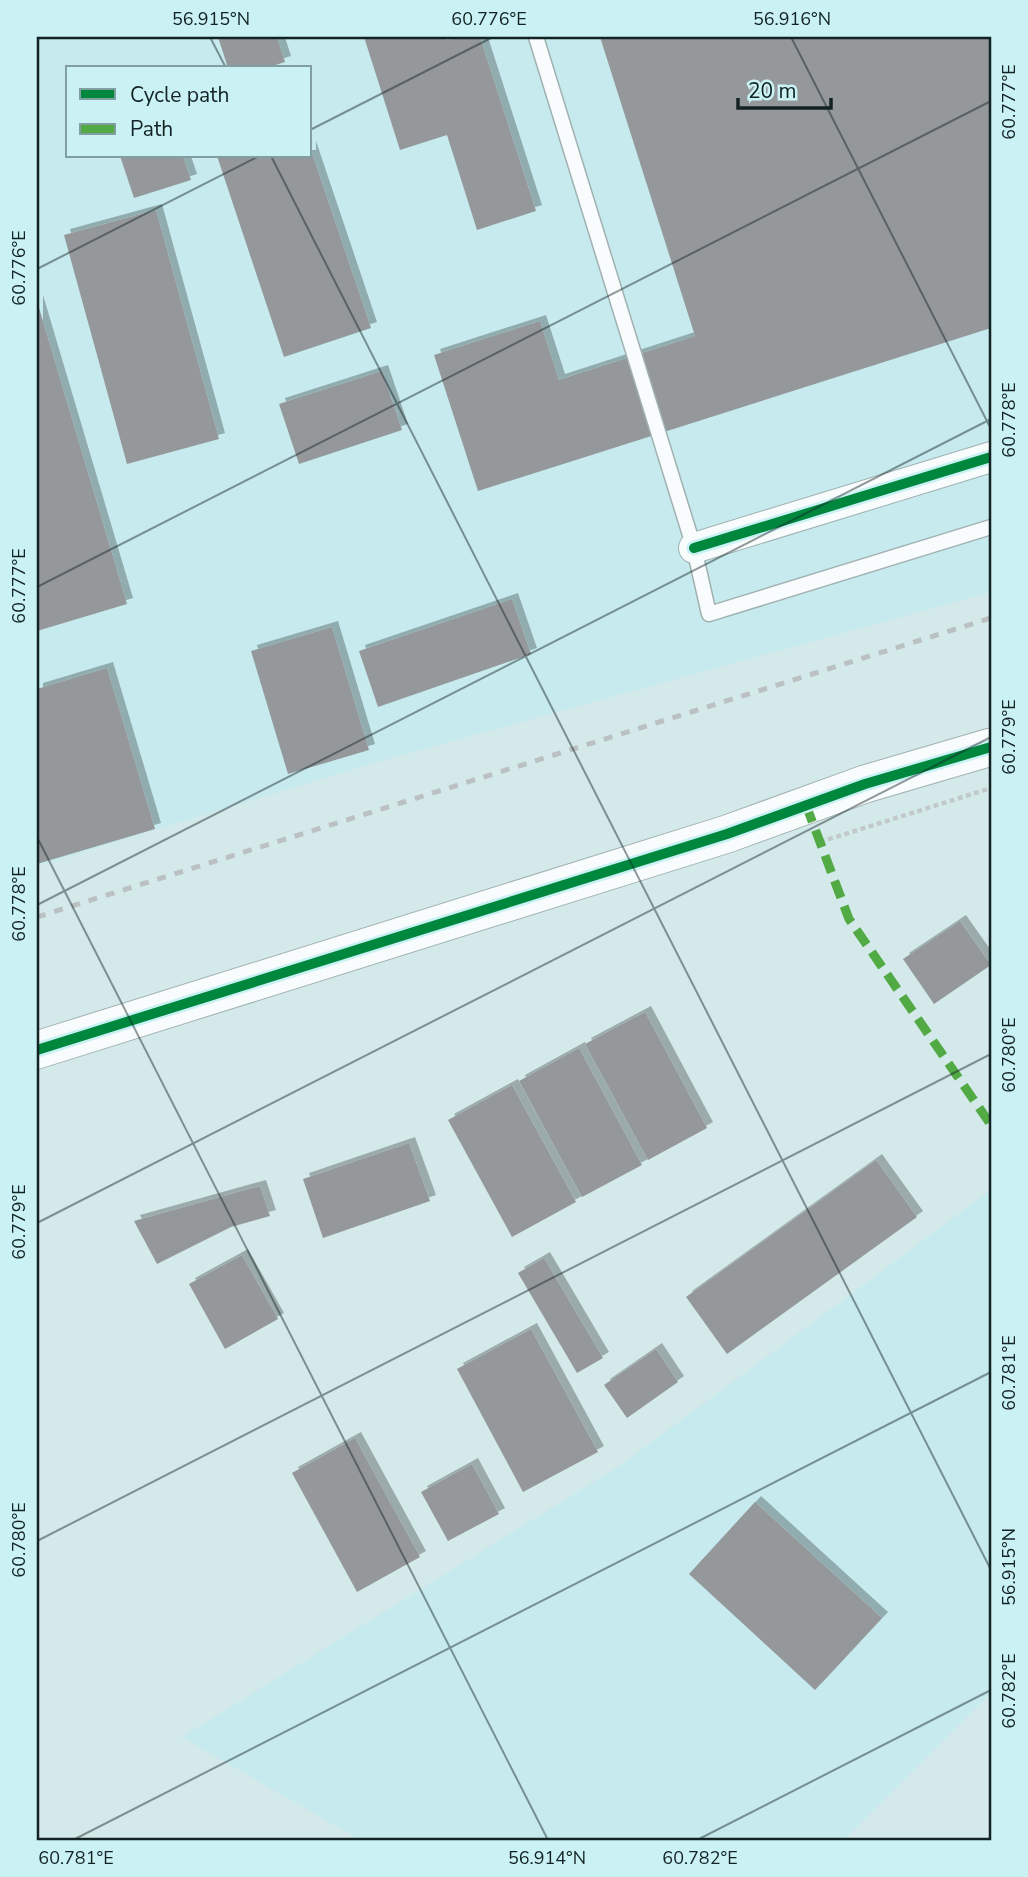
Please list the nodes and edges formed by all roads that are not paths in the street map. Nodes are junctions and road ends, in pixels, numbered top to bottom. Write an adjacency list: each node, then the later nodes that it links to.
1 (536, 37): 4 (lane)
2 (991, 457): 4 (street)
3 (991, 527): 4 (lane)
4 (694, 548)
5 (991, 747): 6 (street)
6 (37, 1050)

